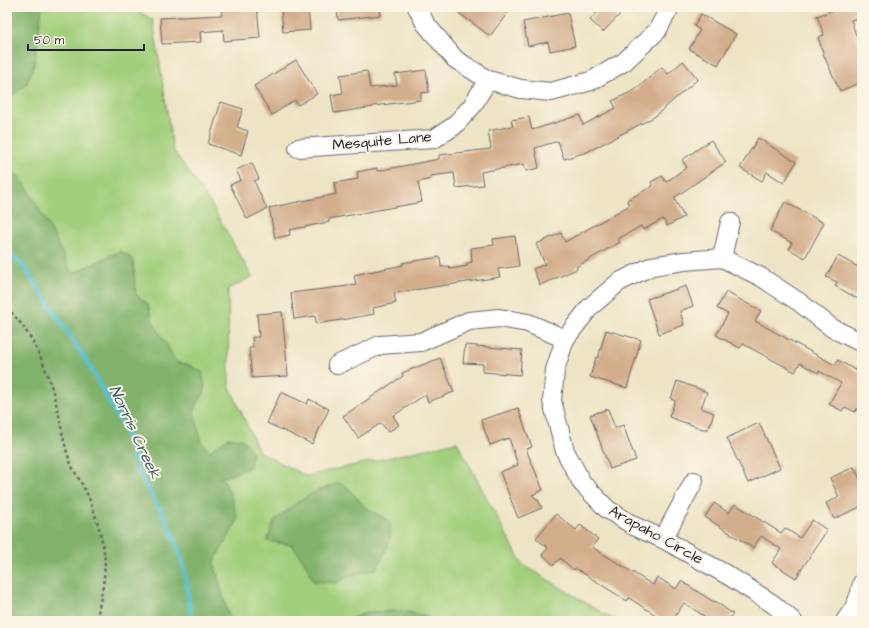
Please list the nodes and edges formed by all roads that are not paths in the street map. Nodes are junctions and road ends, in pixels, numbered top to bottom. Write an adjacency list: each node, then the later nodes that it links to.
1 (417, 7): 3 (street)
2 (670, 7): 3 (street)
3 (488, 80): 4 (street, Mesquite Lane)
4 (298, 148)
5 (730, 222): 6 (street)
6 (722, 258): 7 (street, Arapaho Circle); 8 (street)
7 (565, 339): 9 (street); 11 (street, Arapaho Circle)
8 (862, 343)
9 (337, 365)
10 (694, 481): 11 (street)
11 (663, 539): 13 (street, Arapaho Circle)
12 (862, 583): 14 (street)
13 (792, 621)
14 (845, 621)

